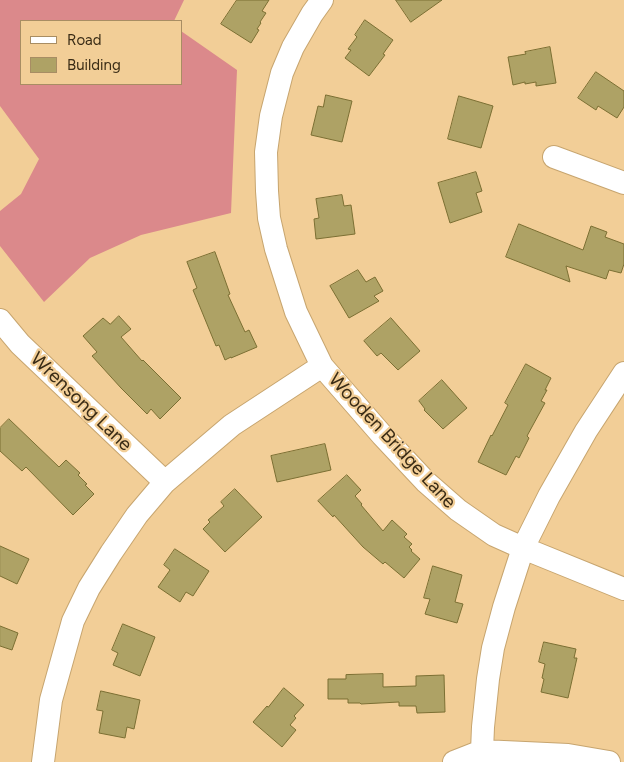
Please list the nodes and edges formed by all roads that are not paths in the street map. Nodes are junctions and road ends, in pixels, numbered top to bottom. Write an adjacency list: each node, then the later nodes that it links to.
1 (322, 0): 5 (street, Wooden Bridge Lane)
2 (554, 157): 3 (street)
3 (624, 183)
4 (0, 320): 8 (street, Wrensong Lane)
5 (322, 366): 8 (street); 9 (street, Wooden Bridge Lane)
6 (624, 373): 7 (street)
7 (617, 401): 9 (street)
8 (165, 482): 12 (street)
9 (523, 548): 10 (street, Wooden Bridge Lane); 11 (street)
10 (624, 589)
11 (482, 752): 13 (street); 14 (street)
12 (43, 762)
13 (454, 762)
14 (609, 762)

